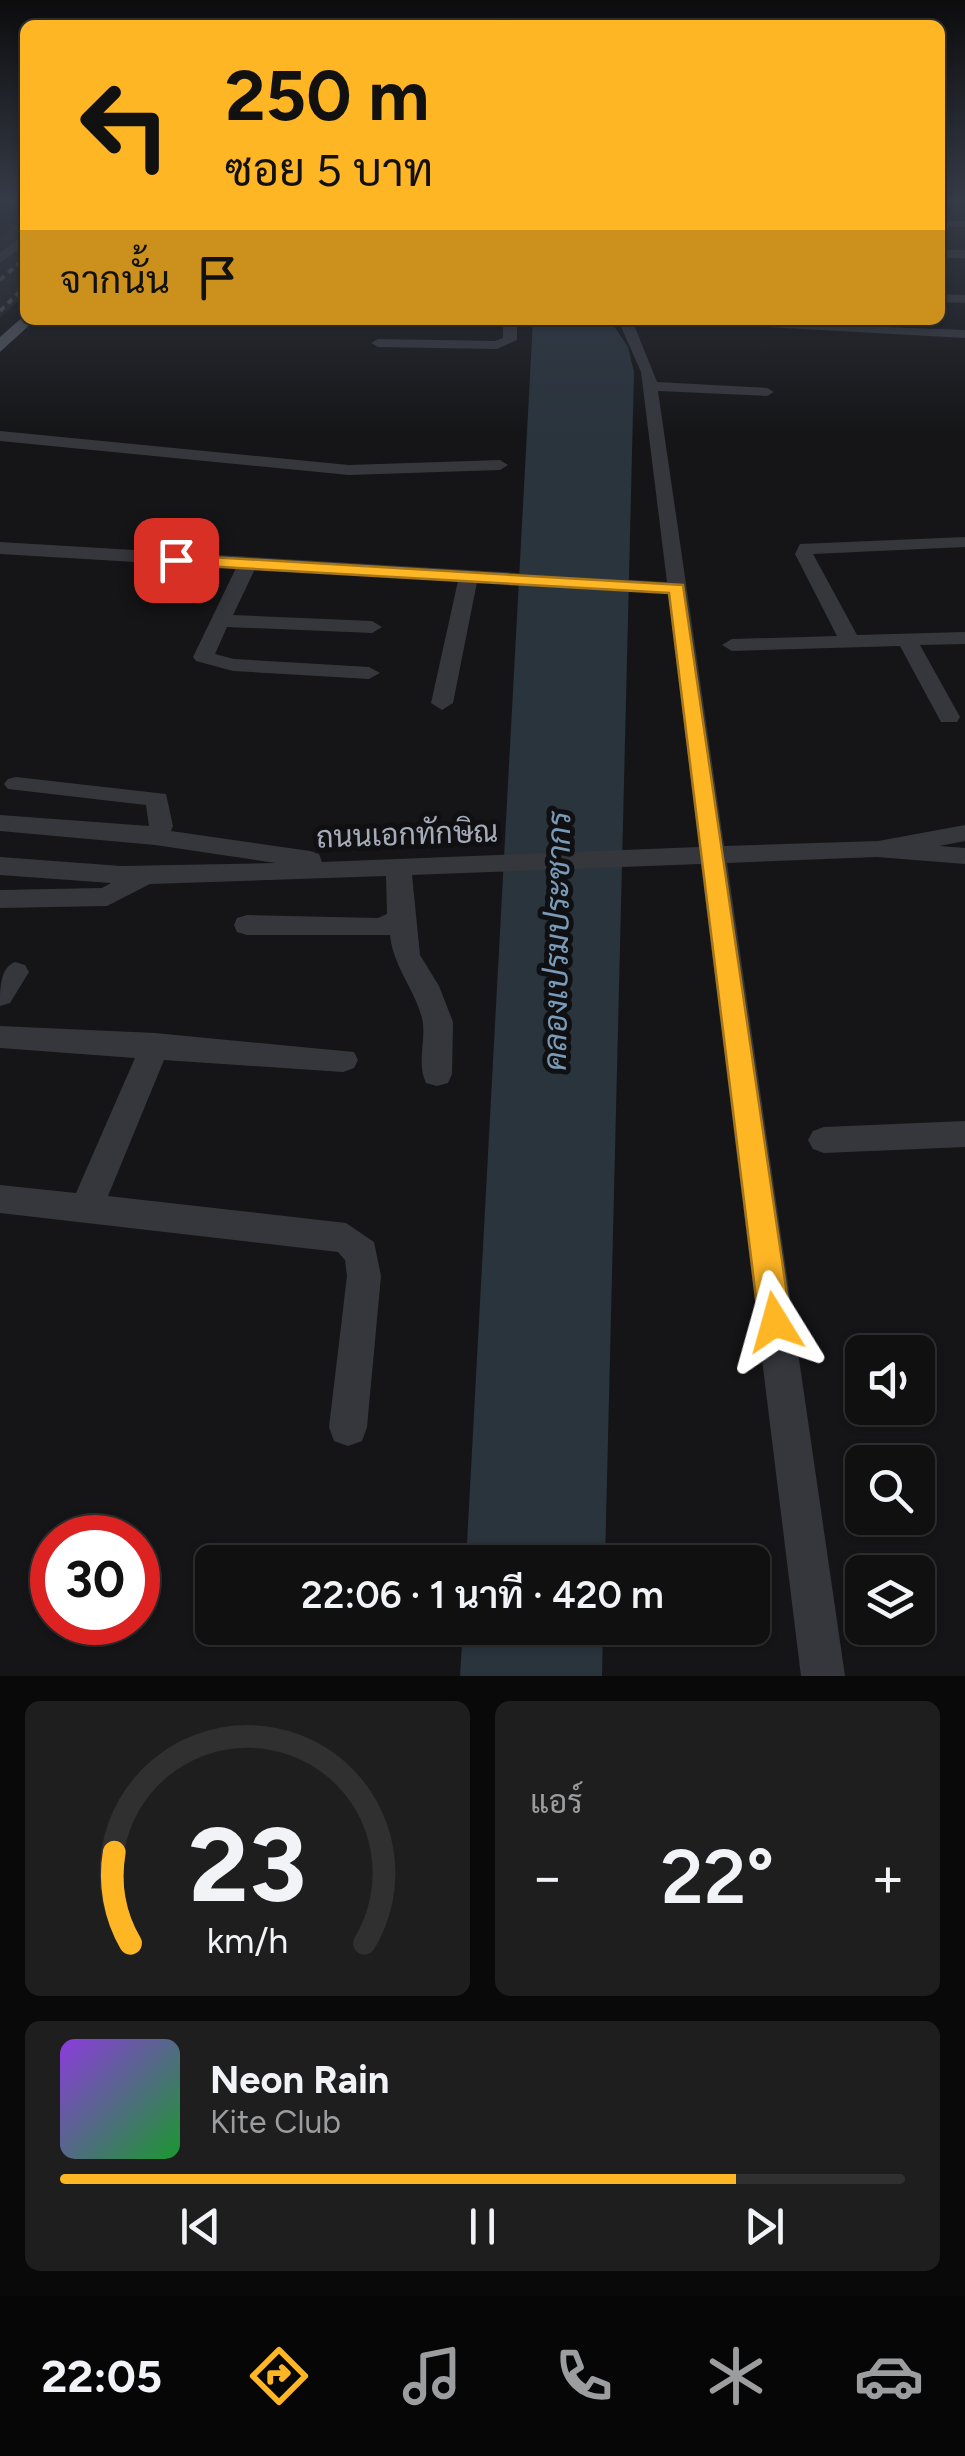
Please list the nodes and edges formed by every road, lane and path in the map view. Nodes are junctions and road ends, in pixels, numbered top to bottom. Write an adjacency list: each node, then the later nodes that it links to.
1 (21, 325): 7 (main road)
2 (510, 325): 6 (street)
3 (628, 325): 8 (street)
4 (802, 325): 5 (street)
5 (965, 334)
6 (378, 343)
7 (0, 346)
8 (650, 386): 9 (street); 16 (street)
9 (767, 392)
10 (0, 436): 11 (street)
11 (500, 465)
12 (965, 542): 21 (street)
13 (0, 548): 14 (street)
14 (247, 564): 15 (street); 17 (street)
15 (468, 578): 16 (street); 24 (street)
16 (664, 587): 31 (street)
17 (220, 621): 18 (street); 23 (street)
18 (372, 627)
19 (965, 638): 20 (street)
20 (907, 640): 21 (street); 25 (street)
21 (851, 643): 22 (street)
22 (732, 645)
23 (369, 673)
24 (442, 704)
25 (949, 716)
26 (16, 784): 29 (street)
27 (0, 823): 29 (street)
28 (965, 832): 30 (street, ถนนเอกทักษิณ)
29 (156, 837): 35 (street)
30 (878, 848): 31 (street, ถนนเอกทักษิณ); 32 (street, ถนนเอกทักษิณ)
31 (709, 854): 34 (street, ถนนเอกทักษิณ); 49 (street)
32 (965, 856)
33 (0, 866): 36 (street, ถนนเอกทักษิณ)
34 (399, 868): 35 (street, ถนนเอกทักษิณ); 38 (street)
35 (354, 870): 36 (street, ถนนเอกทักษิณ)
36 (145, 875): 37 (street)
37 (0, 898)
38 (401, 918): 39 (street); 43 (street)
39 (246, 925)
40 (0, 1037): 41 (street)
41 (154, 1045): 42 (street); 47 (street)
42 (342, 1060)
43 (437, 1074)
44 (965, 1134): 45 (street)
45 (824, 1140)
46 (0, 1199): 47 (street)
47 (87, 1208): 48 (street)
48 (348, 1427)
49 (823, 1676)

